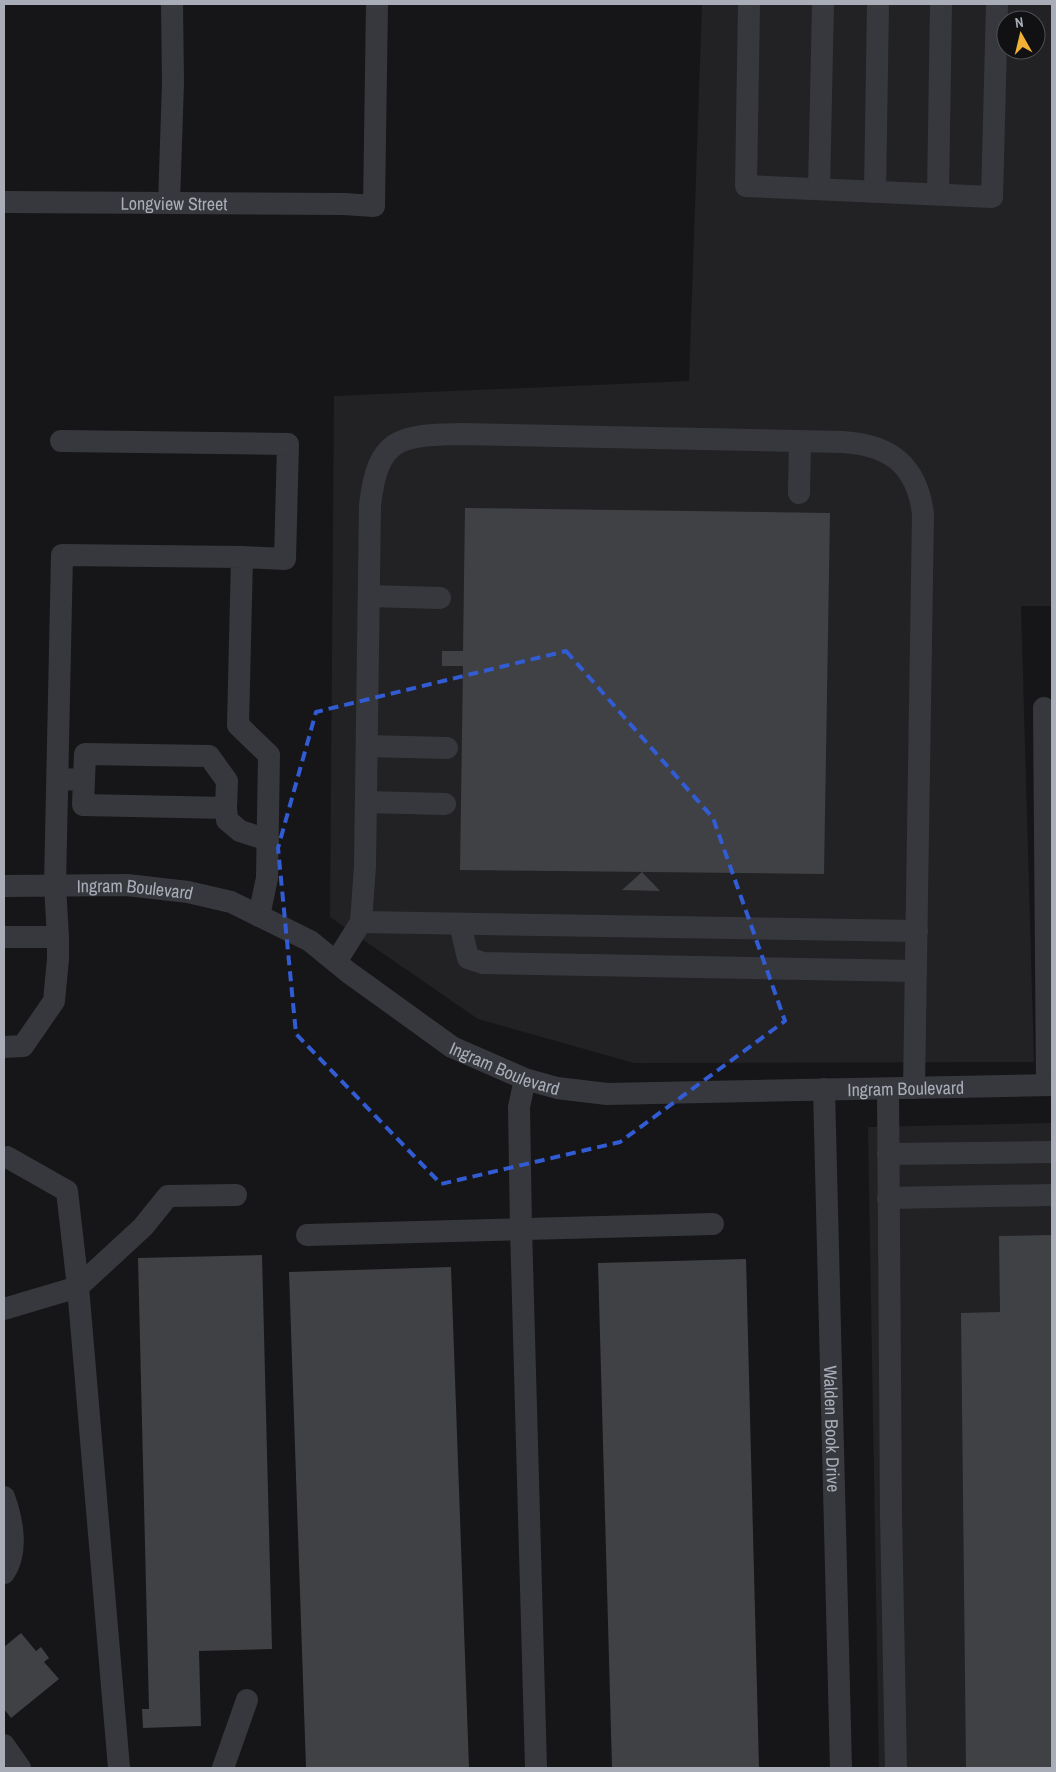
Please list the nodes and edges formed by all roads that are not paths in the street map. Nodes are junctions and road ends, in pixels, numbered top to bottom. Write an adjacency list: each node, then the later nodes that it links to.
1 (172, 4): 12 (street)
2 (377, 4): 12 (street, Longview Street)
3 (749, 4): 8 (street)
4 (823, 4): 8 (street)
5 (878, 4): 9 (street)
6 (941, 4): 10 (street)
7 (997, 4): 10 (street)
8 (819, 189): 9 (street)
9 (875, 192): 10 (street)
10 (938, 194)
11 (4, 202): 12 (street, Longview Street)
12 (169, 203)
13 (61, 441): 16 (street)
14 (800, 441): 15 (street); 17 (street); 34 (street)
15 (799, 494)
16 (242, 558): 23 (street); 28 (street)
17 (369, 596): 18 (street); 20 (street)
18 (440, 598)
19 (1044, 708): 22 (street)
20 (367, 746): 21 (street); 25 (street)
21 (447, 748)
22 (1049, 773): 41 (street)
23 (58, 779): 24 (street); 30 (street)
24 (84, 780): 27 (street); 27 (street)
25 (366, 802): 26 (street); 32 (street)
26 (445, 804)
27 (226, 808): 28 (street)
28 (268, 840): 31 (street)
29 (4, 886): 30 (street, Ingram Boulevard)
30 (55, 886): 31 (street, Ingram Boulevard); 36 (street)
31 (259, 916): 37 (street, Ingram Boulevard)
32 (361, 922): 33 (street); 37 (street)
33 (460, 924): 34 (street); 38 (street)
34 (917, 931): 38 (street)
35 (4, 937): 36 (street)
36 (58, 937): 39 (street)
37 (336, 962): 40 (street, Ingram Boulevard)
38 (916, 971): 42 (street)
39 (4, 1047)
40 (525, 1079): 44 (street, Ingram Boulevard); 52 (street)
41 (1050, 1085): 42 (street, Ingram Boulevard)
42 (914, 1088): 43 (street, Ingram Boulevard)
43 (888, 1089): 44 (street, Ingram Boulevard); 46 (street)
44 (824, 1090): 64 (street, Walden Book Drive)
45 (1052, 1152): 46 (street)
46 (888, 1154): 50 (street)
47 (4, 1158): 54 (street)
48 (236, 1195): 54 (street)
49 (1052, 1195): 50 (street)
50 (888, 1198): 65 (street)
51 (713, 1224): 52 (street)
52 (521, 1228): 53 (street); 63 (street)
53 (308, 1235)
54 (78, 1287): 55 (street); 61 (street)
55 (4, 1309)
56 (4, 1497): 57 (street)
57 (4, 1573)
58 (247, 1700): 62 (street)
59 (4, 1745): 60 (street)
60 (20, 1768)
61 (119, 1768)
62 (223, 1768)
63 (536, 1768)
64 (841, 1768)
65 (896, 1768)

